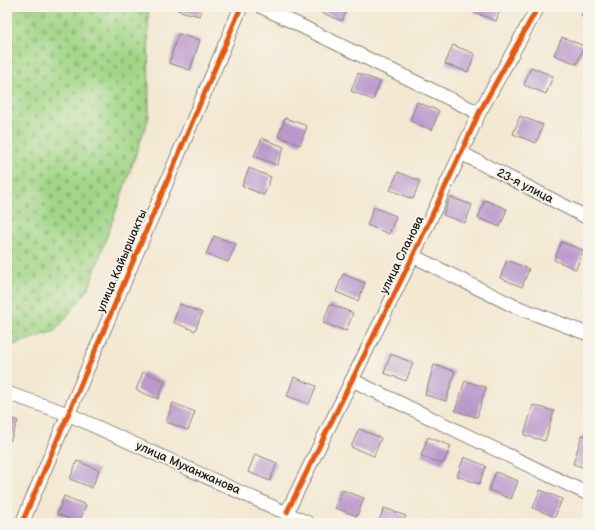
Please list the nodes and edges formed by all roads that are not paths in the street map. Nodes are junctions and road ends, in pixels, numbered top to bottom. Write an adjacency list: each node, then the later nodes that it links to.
1 (241, 7): 11 (street, улица Кайыршакты)
2 (262, 7): 4 (street)
3 (538, 7): 4 (street, улица Сланова)
4 (478, 113): 5 (street, улица Сланова)
5 (461, 153): 6 (street, 23-я улица); 7 (street, улица Сланова)
6 (588, 218)
7 (413, 256): 8 (street); 9 (street, улица Сланова)
8 (588, 334)
9 (352, 380): 12 (street); 13 (street, улица Сланова)
10 (7, 393): 11 (street, улица Муханжанова)
11 (68, 414): 13 (street, улица Муханжанова); 14 (street, улица Кайыршакты)
12 (588, 494)
13 (287, 512): 15 (street, улица Муханжанова)
14 (22, 523)
15 (308, 523)

